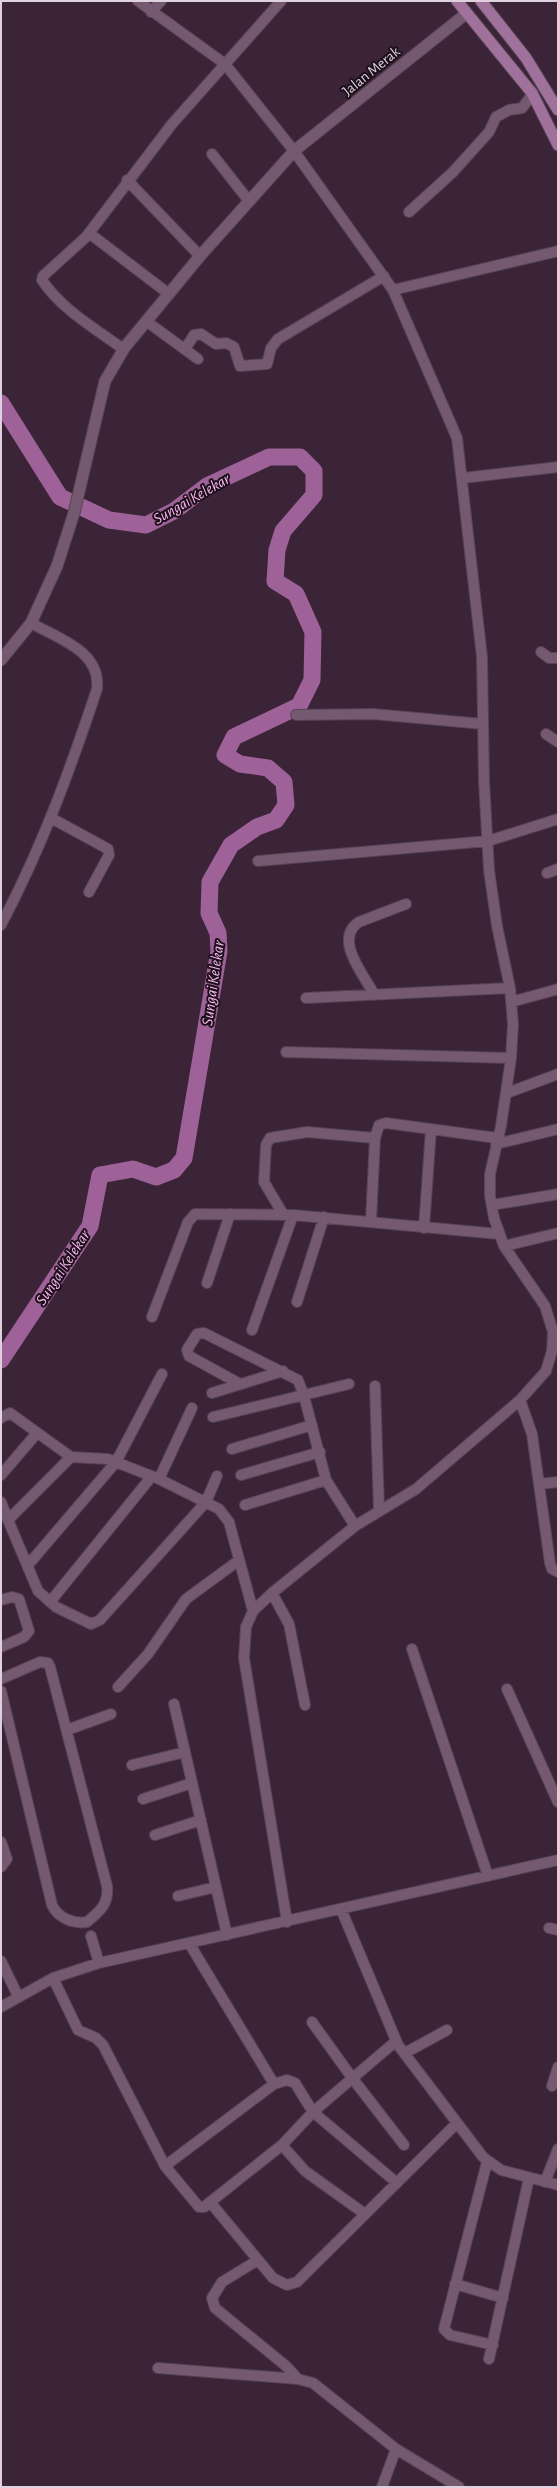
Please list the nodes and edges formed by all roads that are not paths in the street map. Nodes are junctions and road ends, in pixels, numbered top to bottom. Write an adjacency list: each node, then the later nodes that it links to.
1 (138, 1): 6 (street)
2 (161, 1): 6 (street)
3 (281, 1): 8 (street)
4 (457, 1): 7 (main road)
5 (481, 1): 10 (main road)
6 (151, 12): 8 (street)
7 (467, 13): 9 (main road); 12 (street, Jalan Merak)
8 (225, 64): 12 (street); 14 (street)
9 (532, 95): 11 (main road); 16 (street)
10 (558, 110)
11 (558, 145)
12 (294, 151): 15 (street, Jalan Merak); 20 (street)
13 (212, 154): 15 (street)
14 (127, 180): 17 (street); 19 (street)
15 (249, 201): 19 (street, Jalan Merak)
16 (409, 212)
17 (89, 233): 22 (street); 24 (street)
18 (558, 251): 21 (street)
19 (200, 256): 22 (street, Jalan Merak)
20 (384, 276): 21 (street); 25 (street)
21 (393, 290): 28 (street)
22 (169, 294): 23 (street, Jalan Merak)
23 (146, 321): 24 (street, Jalan Merak); 25 (street)
24 (123, 349): 29 (street, Jalan Merak)
25 (185, 349): 26 (street)
26 (198, 359)
27 (558, 467): 28 (street)
28 (463, 478): 34 (street)
29 (31, 623): 32 (street, Jalan Merak); 37 (street)
30 (541, 652): 31 (street)
31 (558, 658)
32 (1, 660)
33 (296, 715): 34 (street)
34 (483, 724): 39 (street)
35 (546, 734): 36 (street)
36 (558, 742)
37 (51, 818): 43 (street); 45 (street)
38 (558, 819): 39 (street)
39 (488, 840): 40 (street); 46 (street)
40 (258, 861)
41 (558, 869): 42 (street)
42 (547, 873)
43 (89, 892)
44 (406, 904): 48 (street)
45 (1, 925)
46 (510, 988): 48 (street); 50 (street)
47 (558, 989): 50 (street)
48 (374, 994): 49 (street)
49 (306, 998)
50 (511, 1002): 52 (street)
51 (286, 1052): 52 (street)
52 (511, 1058): 54 (street)
53 (558, 1074): 54 (street)
54 (506, 1093): 58 (street)
55 (431, 1129): 57 (street); 58 (street); 65 (street)
56 (558, 1129): 58 (street)
57 (375, 1138): 62 (street); 64 (street)
58 (496, 1141): 60 (street)
59 (558, 1194): 60 (street)
60 (492, 1205): 67 (street)
61 (230, 1214): 62 (street); 69 (street); 71 (street)
62 (288, 1214): 63 (street); 72 (street)
63 (324, 1217): 64 (street); 70 (street)
64 (370, 1221): 65 (street)
65 (424, 1228): 67 (street)
66 (558, 1233): 68 (street)
67 (499, 1234): 68 (street)
68 (504, 1246): 73 (street)
69 (207, 1283)
70 (297, 1302)
71 (152, 1318)
72 (252, 1330)
73 (555, 1332): 81 (street)
74 (284, 1371): 76 (street); 76 (street); 80 (street)
75 (162, 1374): 90 (street)
76 (240, 1384): 79 (street)
77 (349, 1384): 80 (street)
78 (375, 1386): 101 (street)
79 (212, 1393)
80 (304, 1396): 83 (street); 85 (street)
81 (520, 1400): 97 (street); 101 (street)
82 (192, 1408): 94 (street)
83 (213, 1417)
84 (1, 1418): 86 (street)
85 (312, 1425): 87 (street); 88 (street)
86 (38, 1433): 89 (street); 91 (street)
87 (232, 1449)
88 (320, 1452): 93 (street); 95 (street)
89 (71, 1457): 90 (street); 102 (street)
90 (116, 1462): 94 (street); 105 (street)
91 (1, 1475)
92 (217, 1476): 99 (street)
93 (241, 1476)
94 (155, 1478): 99 (street); 109 (street)
95 (326, 1480): 100 (street); 103 (street)
96 (558, 1482): 97 (street)
97 (539, 1484): 106 (street)
98 (1, 1502): 102 (street)
99 (206, 1502): 104 (street); 109 (street)
100 (245, 1505)
101 (379, 1510): 103 (street)
102 (8, 1520): 105 (street)
103 (354, 1526): 107 (street)
104 (238, 1561): 110 (street); 114 (street)
105 (28, 1565): 109 (street)
106 (558, 1572)
107 (272, 1593): 110 (street); 118 (street)
108 (2, 1600): 111 (street)
109 (50, 1602)
110 (253, 1611): 135 (street)
111 (1, 1647)
112 (412, 1649): 131 (street)
113 (1, 1679): 120 (street)
114 (118, 1687)
115 (507, 1689): 125 (street)
116 (1, 1691): 136 (street)
117 (174, 1704): 121 (street)
118 (305, 1706)
119 (111, 1714): 120 (street)
120 (67, 1730): 136 (street)
121 (185, 1752): 122 (street); 123 (street)
122 (132, 1765)
123 (192, 1783): 124 (street); 126 (street)
124 (143, 1799)
125 (558, 1802)
126 (201, 1820): 127 (street); 132 (street)
127 (155, 1835)
128 (1, 1842): 130 (street)
129 (558, 1860): 131 (street)
130 (1, 1867)
131 (488, 1876): 134 (street)
132 (216, 1887): 133 (street); 137 (street)
133 (178, 1896)
134 (342, 1909): 135 (street); 146 (street)
135 (287, 1922): 137 (street)
136 (89, 1929): 140 (street)
137 (227, 1935): 138 (street)
138 (188, 1943): 140 (street); 150 (street)
139 (1, 1961): 142 (street)
140 (99, 1963): 141 (street)
141 (53, 1978): 142 (street); 158 (street)
142 (18, 1996): 143 (street)
143 (1, 2007)
144 (312, 2022): 149 (street)
145 (448, 2030): 147 (street)
146 (396, 2041): 147 (street); 149 (street)
147 (405, 2053): 153 (street)
148 (558, 2067): 151 (street)
149 (353, 2079): 152 (street); 155 (street)
150 (274, 2084): 152 (street); 158 (street)
151 (552, 2086)
152 (313, 2112): 154 (street); 161 (street)
153 (457, 2123): 157 (street); 161 (street)
154 (282, 2145): 163 (street); 164 (street)
155 (404, 2145)
156 (558, 2149): 160 (street)
157 (487, 2162): 159 (street); 166 (street)
158 (165, 2166): 163 (street)
159 (529, 2178): 160 (street); 167 (street)
160 (545, 2182): 162 (street)
161 (397, 2183): 164 (street)
162 (558, 2185)
163 (210, 2202): 165 (street)
164 (366, 2214): 165 (street)
165 (258, 2260): 171 (street)
166 (455, 2284): 167 (street); 168 (street)
167 (503, 2298): 168 (street)
168 (492, 2345): 169 (street)
169 (489, 2359)
170 (158, 2368): 171 (street)
171 (298, 2379): 172 (street)
172 (396, 2449): 173 (street); 174 (street)
173 (382, 2487)
174 (459, 2487)

